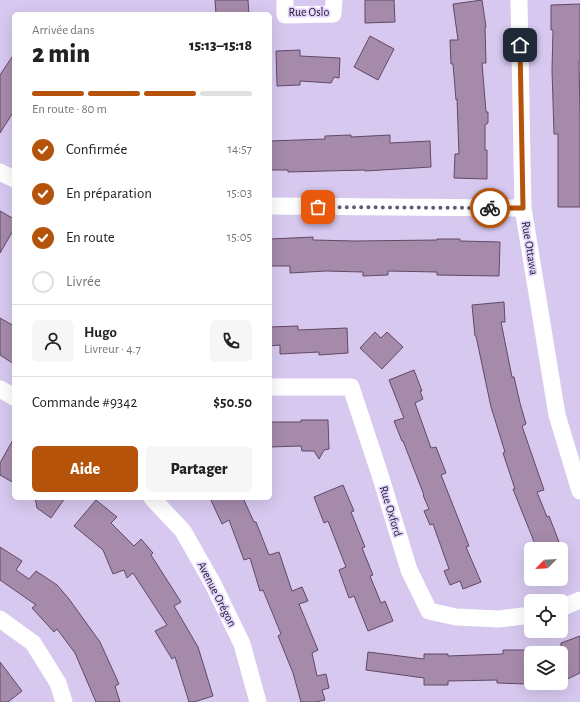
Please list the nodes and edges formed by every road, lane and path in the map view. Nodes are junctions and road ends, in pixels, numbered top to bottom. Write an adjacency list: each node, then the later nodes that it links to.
1 (285, 0): 2 (street, Rue Oslo)
2 (334, 0)
3 (519, 0): 7 (street, Rue Ottawa)
4 (0, 172): 5 (street)
5 (12, 178)
6 (272, 206): 7 (street)
7 (523, 208): 11 (street, Rue Ottawa)
8 (272, 387): 15 (street, Rue Oxford)
9 (0, 389): 10 (street)
10 (12, 396)
11 (580, 491)
12 (154, 500): 18 (street, Avenue Orégon)
13 (580, 600): 14 (street)
14 (568, 605)
15 (524, 616)
16 (0, 619): 17 (street)
17 (64, 702)
18 (258, 702)

